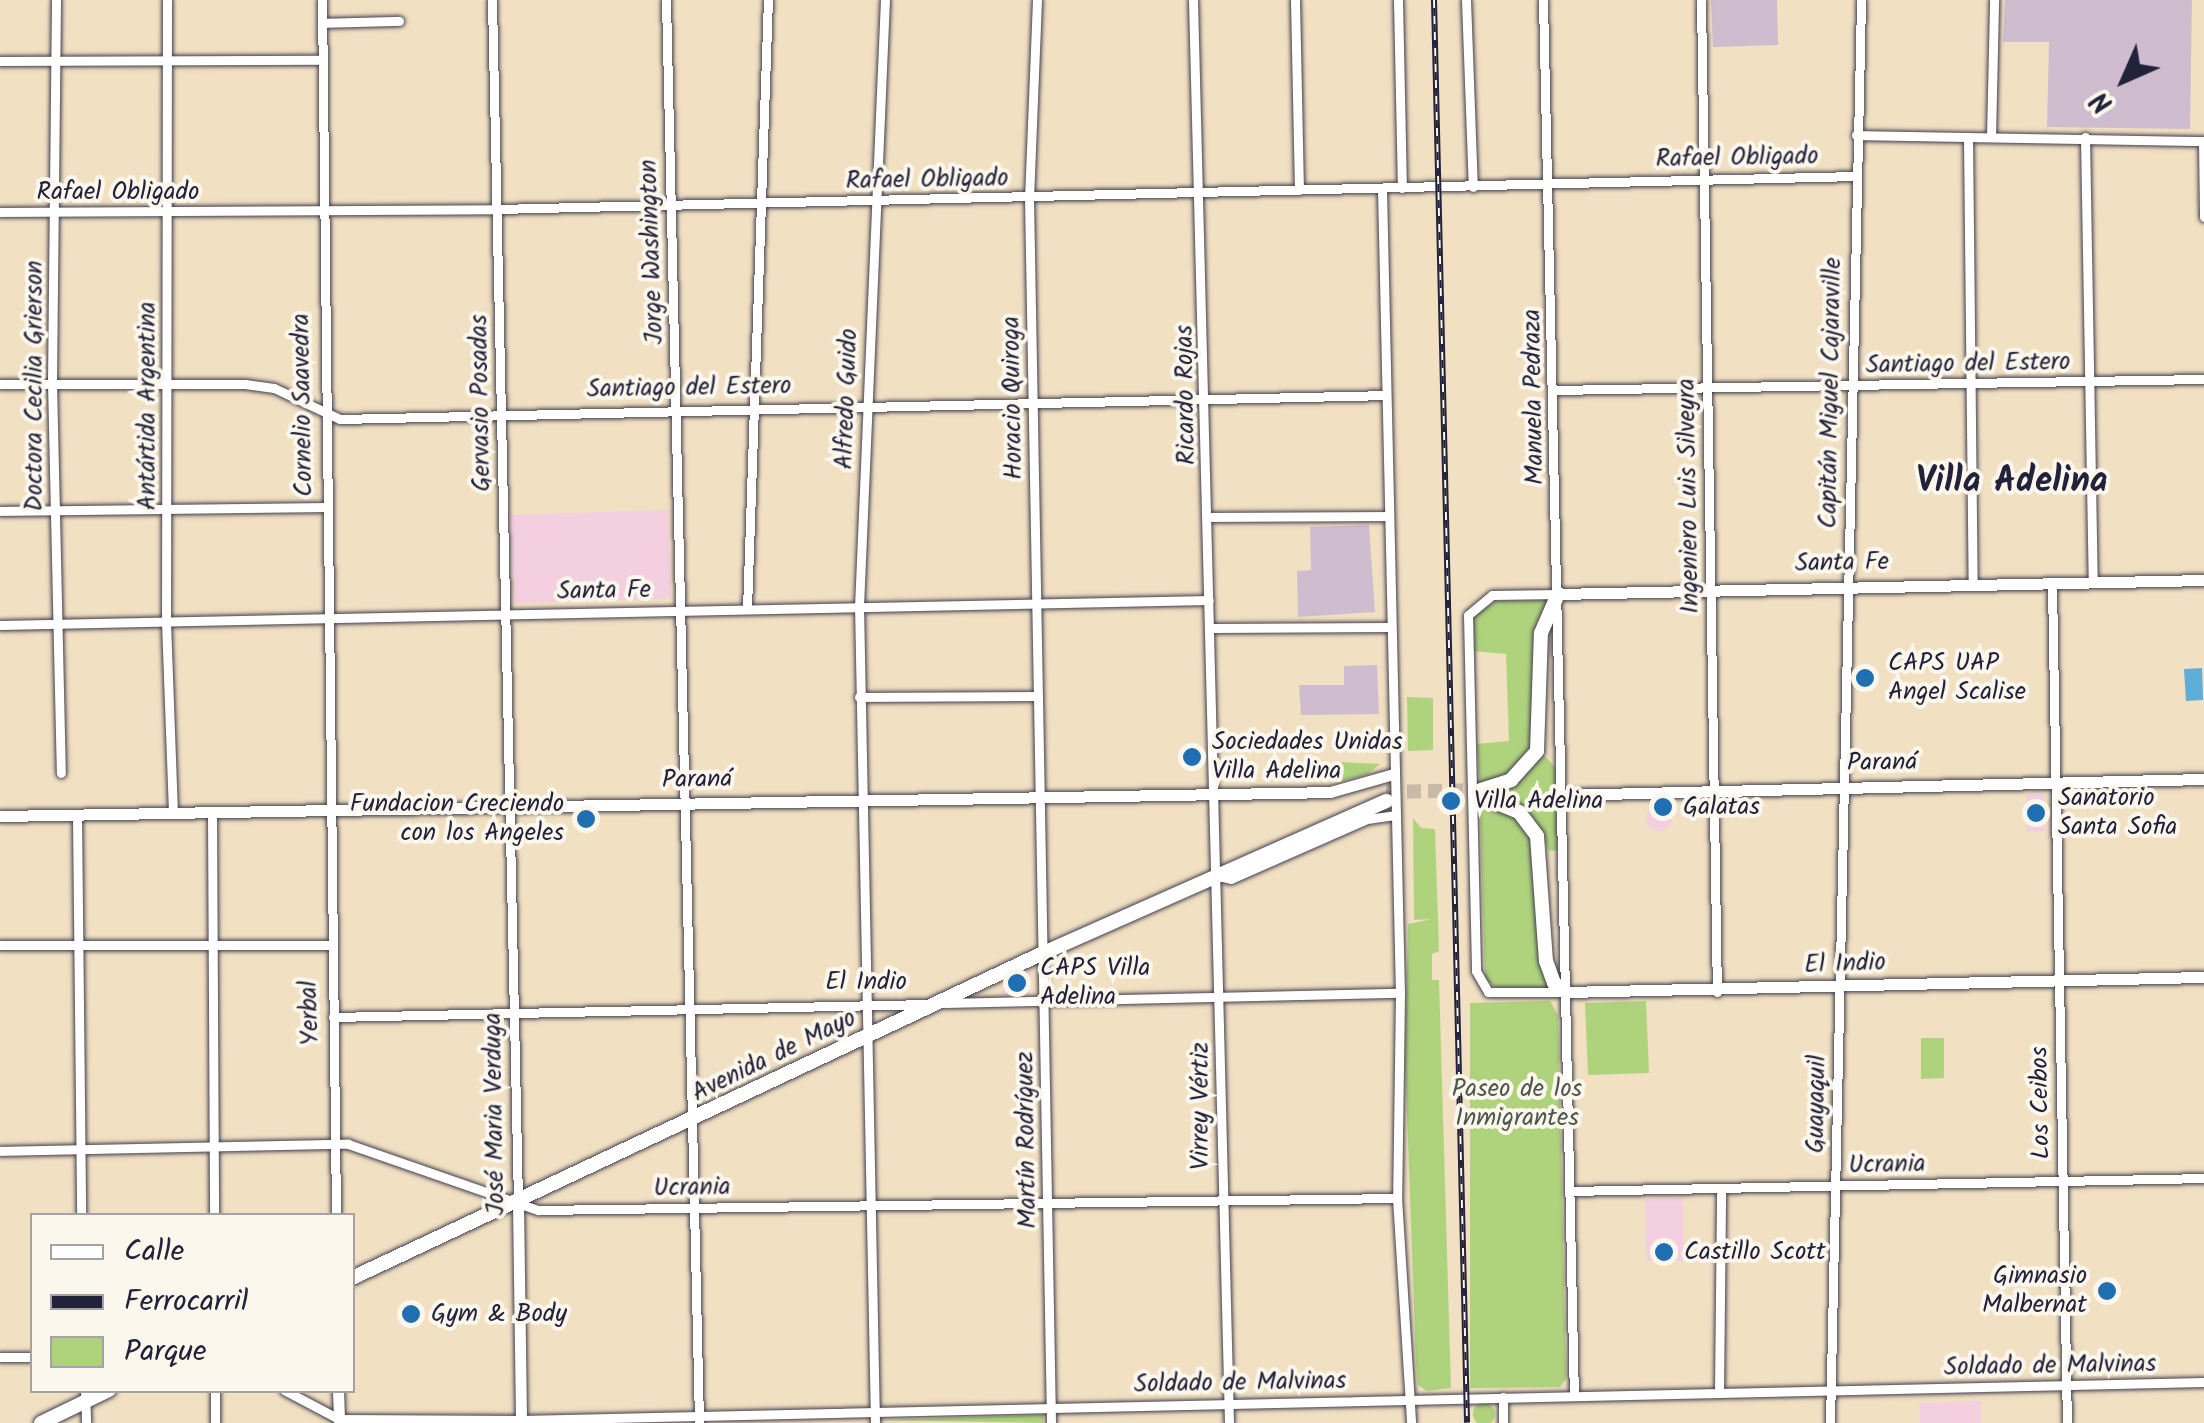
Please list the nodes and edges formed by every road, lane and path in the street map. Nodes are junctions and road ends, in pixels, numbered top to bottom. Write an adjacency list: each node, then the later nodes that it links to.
1 (56, 0): 21 (street, Doctora Cecilia Grierson)
2 (167, 0): 22 (street, Antártida Argentina)
3 (322, 0): 18 (street, Cornelio Saavedra)
4 (492, 0): 40 (street, Gervasio Posadas)
5 (666, 0): 39 (street, Jorge Washington)
6 (768, 0): 38 (street)
7 (885, 0): 37 (street, Alfredo Guido)
8 (1038, 0): 36 (street, Horacio Quiroga)
9 (1194, 0): 35 (street, Ricardo Rojas)
10 (1294, 0): 34 (street)
11 (1398, 0): 32 (street)
12 (1466, 0): 31 (street)
13 (1543, 0): 30 (street, Manuela Pedraza)
14 (1701, 0): 29 (street, Ingeniero Luis Silveyra)
15 (1861, 0): 23 (street, Capitán Miguel Cajaraville)
16 (1994, 0): 25 (street)
17 (398, 21): 18 (street)
18 (322, 23): 19 (street, Cornelio Saavedra)
19 (322, 60): 22 (street); 41 (street, Cornelio Saavedra)
20 (0, 61): 21 (street)
21 (56, 61): 22 (street); 44 (street, Doctora Cecilia Grierson)
22 (167, 61): 42 (street, Antártida Argentina)
23 (1856, 135): 24 (street); 28 (street, Capitán Miguel Cajaraville)
24 (1968, 136): 25 (street); 51 (street)
25 (1992, 136): 26 (street)
26 (2085, 137): 27 (street); 47 (street)
27 (2204, 141): 45 (street)
28 (1855, 176): 29 (street, Rafael Obligado); 52 (street, Capitán Miguel Cajaraville)
29 (1704, 178): 30 (street, Rafael Obligado); 53 (street, Ingeniero Luis Silveyra)
30 (1546, 182): 31 (street, Rafael Obligado); 54 (street, Manuela Pedraza)
31 (1473, 187): 32 (street, Rafael Obligado)
32 (1402, 188): 33 (street, Rafael Obligado)
33 (1382, 189): 34 (street, Rafael Obligado); 55 (street)
34 (1298, 190): 35 (street, Rafael Obligado)
35 (1202, 192): 36 (street, Rafael Obligado); 56 (street, Ricardo Rojas)
36 (1029, 198): 37 (street, Rafael Obligado); 57 (street, Horacio Quiroga)
37 (877, 200): 38 (street, Rafael Obligado); 58 (street, Alfredo Guido)
38 (762, 202): 39 (street, Rafael Obligado); 59 (street)
39 (669, 204): 40 (street, Rafael Obligado); 60 (street, Jorge Washington)
40 (498, 209): 41 (street, Rafael Obligado); 62 (street, Gervasio Posadas)
41 (322, 210): 42 (street, Rafael Obligado); 61 (street, Cornelio Saavedra)
42 (168, 211): 44 (street, Rafael Obligado); 49 (street, Antártida Argentina)
43 (0, 212): 44 (street, Rafael Obligado)
44 (56, 213): 48 (street, Doctora Cecilia Grierson)
45 (2204, 216)
46 (2204, 379): 47 (street, Santiago del Estero)
47 (2089, 381): 51 (street, Santiago del Estero); 70 (street)
48 (52, 382): 49 (street, Santiago del Estero); 50 (street, Santiago del Estero); 65 (street, Doctora Cecilia Grierson)
49 (168, 383): 61 (street, Santiago del Estero); 64 (street, Antártida Argentina)
50 (0, 384)
51 (1972, 384): 52 (street, Santiago del Estero); 73 (street)
52 (1851, 386): 53 (street, Santiago del Estero); 72 (street, Capitán Miguel Cajaraville)
53 (1707, 388): 54 (street, Santiago del Estero); 74 (street, Ingeniero Luis Silveyra)
54 (1554, 390): 75 (street, Manuela Pedraza)
55 (1386, 395): 56 (street, Santiago del Estero); 67 (street)
56 (1206, 398): 57 (street, Santiago del Estero); 68 (street, Ricardo Rojas)
57 (1034, 400): 58 (street, Santiago del Estero); 77 (street, Horacio Quiroga)
58 (867, 404): 59 (street, Santiago del Estero); 78 (street, Alfredo Guido)
59 (751, 407): 60 (street, Santiago del Estero); 79 (street)
60 (678, 408): 62 (street, Santiago del Estero); 80 (street, Jorge Washington)
61 (323, 410): 62 (street, Santiago del Estero); 63 (street, Cornelio Saavedra)
62 (501, 412): 81 (street, Gervasio Posadas)
63 (324, 507): 64 (street); 82 (street, Cornelio Saavedra)
64 (168, 509): 65 (street); 83 (street, Antártida Argentina)
65 (55, 510): 66 (street); 84 (street, Doctora Cecilia Grierson)
66 (0, 511)
67 (1389, 516): 68 (street); 86 (street)
68 (1208, 517): 76 (street, Ricardo Rojas)
69 (2204, 580): 70 (street, Santa Fe)
70 (2093, 582): 71 (street, Santa Fe)
71 (2052, 584): 73 (street, Santa Fe); 93 (street, Los Ceibos)
72 (1848, 585): 73 (street, Santa Fe); 74 (street, Santa Fe); 94 (street, Capitán Miguel Cajaraville)
73 (1973, 586)
74 (1711, 589): 75 (street, Santa Fe); 95 (street, Ingeniero Luis Silveyra)
75 (1558, 594): 97 (street, Manuela Pedraza); 117 (street, Santa Fe); 118 (main road)
76 (1209, 600): 77 (street, Santa Fe); 87 (street, Ricardo Rojas)
77 (1036, 601): 78 (street, Santa Fe); 88 (street, Horacio Quiroga)
78 (858, 606): 79 (street, Santa Fe); 89 (street, Alfredo Guido)
79 (747, 610): 80 (street, Santa Fe)
80 (682, 611): 81 (street, Santa Fe); 100 (street, Jorge Washington)
81 (504, 616): 82 (street, Santa Fe); 102 (street, Gervasio Posadas)
82 (326, 617): 83 (street, Santa Fe); 103 (street, Cornelio Saavedra)
83 (166, 622): 84 (street, Santa Fe); 104 (street, Antártida Argentina)
84 (55, 624): 85 (street, Santa Fe); 90 (street, Doctora Cecilia Grierson)
85 (0, 625)
86 (1391, 627): 87 (street); 91 (street)
87 (1210, 628): 96 (street, Ricardo Rojas)
88 (1038, 696): 89 (street); 98 (street, Horacio Quiroga)
89 (859, 697): 99 (street, Alfredo Guido)
90 (61, 773)
91 (1393, 774): 96 (street, Paraná); 101 (street)
92 (2204, 778): 93 (street, Paraná)
93 (2055, 782): 94 (street, Paraná); 115 (street, Los Ceibos)
94 (1843, 786): 95 (street, Paraná); 116 (street, Guayaquil)
95 (1716, 789): 97 (street, Paraná); 119 (street, Ingeniero Luis Silveyra)
96 (1216, 790): 98 (street, Paraná); 108 (street, Virrey Vértiz)
97 (1562, 794): 118 (street, Manuela Pedraza)
98 (1039, 795): 99 (street, Paraná); 113 (street, Martín Rodríguez)
99 (859, 799): 100 (street, Paraná); 123 (street, Alfredo Guido)
100 (686, 803): 102 (street, Paraná); 125 (street, Jorge Washington)
101 (1389, 803): 108 (main road, Avenida de Mayo); 108 (street, Avenida de Mayo); 120 (street)
102 (511, 805): 103 (street, Paraná); 126 (street, José Maria Verduga)
103 (330, 810): 105 (street, Paraná); 112 (street, Yerbal)
104 (173, 813): 105 (street, Paraná); 106 (street, Paraná)
105 (212, 813): 110 (street)
106 (77, 815): 107 (street, Paraná); 109 (street)
107 (0, 816)
108 (1216, 875): 113 (main road, Avenida de Mayo); 121 (street, Virrey Vértiz)
109 (79, 942): 110 (street); 111 (street); 133 (street)
110 (212, 944): 112 (street); 131 (street)
111 (0, 945)
112 (330, 945): 127 (street, Yerbal)
113 (1041, 954): 122 (street, Martín Rodríguez); 124 (main road, Avenida de Mayo)
114 (2204, 977): 115 (street, El Indio)
115 (2058, 982): 116 (street, El Indio); 135 (street, Los Ceibos)
116 (1840, 986): 119 (street, El Indio); 136 (street, Guayaquil)
117 (1488, 992): 118 (street, El Indio)
118 (1566, 992): 119 (street, El Indio); 138 (street, Manuela Pedraza)
119 (1717, 992)
120 (1400, 993): 121 (street, El Indio); 140 (street)
121 (1220, 994): 122 (street, El Indio); 139 (street, Virrey Vértiz)
122 (1043, 998): 124 (street, El Indio); 141 (street, Martín Rodríguez)
123 (864, 1003): 124 (street, El Indio); 125 (street, El Indio); 128 (street, Alfredo Guido)
124 (933, 1004): 128 (main road, Avenida de Mayo)
125 (692, 1007): 126 (street, El Indio); 129 (street, Jorge Washington)
126 (516, 1010): 127 (street, El Indio); 143 (street, José Maria Verduga)
127 (333, 1018): 130 (street, Yerbal)
128 (865, 1038): 129 (main road, Avenida de Mayo); 142 (street, Alfredo Guido)
129 (694, 1119): 143 (main road, Avenida de Mayo); 144 (street, Jorge Washington)
130 (335, 1142): 131 (street, Ucrania); 143 (street, Ucrania); 147 (street, Yerbal)
131 (214, 1146): 133 (street, Ucrania); 146 (street)
132 (0, 1151): 133 (street, Ucrania)
133 (81, 1153): 145 (street)
134 (2204, 1178): 135 (street, Ucrania)
135 (2062, 1181): 136 (street, Ucrania); 152 (street, Los Ceibos)
136 (1835, 1186): 137 (street, Ucrania); 153 (street, Guayaquil)
137 (1721, 1188): 138 (street, Ucrania); 157 (street)
138 (1570, 1191): 159 (street, Manuela Pedraza)
139 (1222, 1196): 140 (street, Ucrania); 141 (street, Ucrania); 162 (street, Virrey Vértiz)
140 (1397, 1198): 161 (street)
141 (1049, 1199): 142 (street, Ucrania); 163 (street, Martín Rodríguez)
142 (870, 1202): 144 (street, Ucrania); 164 (street, Alfredo Guido)
143 (518, 1203): 144 (street, Ucrania); 148 (main road, Avenida de Mayo); 167 (street, José Maria Verduga)
144 (694, 1210): 165 (street, Jorge Washington)
145 (82, 1213)
146 (214, 1213)
147 (336, 1213)
148 (355, 1277)
149 (0, 1357): 150 (street)
150 (30, 1357)
151 (2204, 1382): 152 (street, Soldado de Malvinas)
152 (2066, 1385): 153 (street, Soldado de Malvinas); 177 (street, Los Ceibos)
153 (1831, 1391): 157 (street, Soldado de Malvinas); 176 (street, Guayaquil)
154 (215, 1393): 170 (street)
155 (289, 1393): 166 (street, Soldado de Malvinas)
156 (338, 1393): 166 (street)
157 (1719, 1393): 159 (street, Soldado de Malvinas)
158 (85, 1396): 168 (main road); 169 (street)
159 (1574, 1396): 160 (street, Soldado de Malvinas)
160 (1503, 1397): 161 (street, Soldado de Malvinas); 175 (street)
161 (1408, 1400): 162 (street, Soldado de Malvinas); 174 (street)
162 (1228, 1402): 163 (street, Soldado de Malvinas); 173 (street, Virrey Vértiz)
163 (1050, 1408): 164 (street, Soldado de Malvinas); 172 (street, Martín Rodríguez)
164 (875, 1411): 165 (street, Soldado de Malvinas); 171 (street, Alfredo Guido)
165 (699, 1418): 167 (street, Soldado de Malvinas)
166 (338, 1422): 167 (street, Soldado de Malvinas)
167 (521, 1422)
168 (41, 1423)
169 (86, 1423)
170 (215, 1423)
171 (875, 1423)
172 (1050, 1423)
173 (1229, 1423)
174 (1410, 1423)
175 (1503, 1423)
176 (1830, 1423)
177 (2067, 1423)

